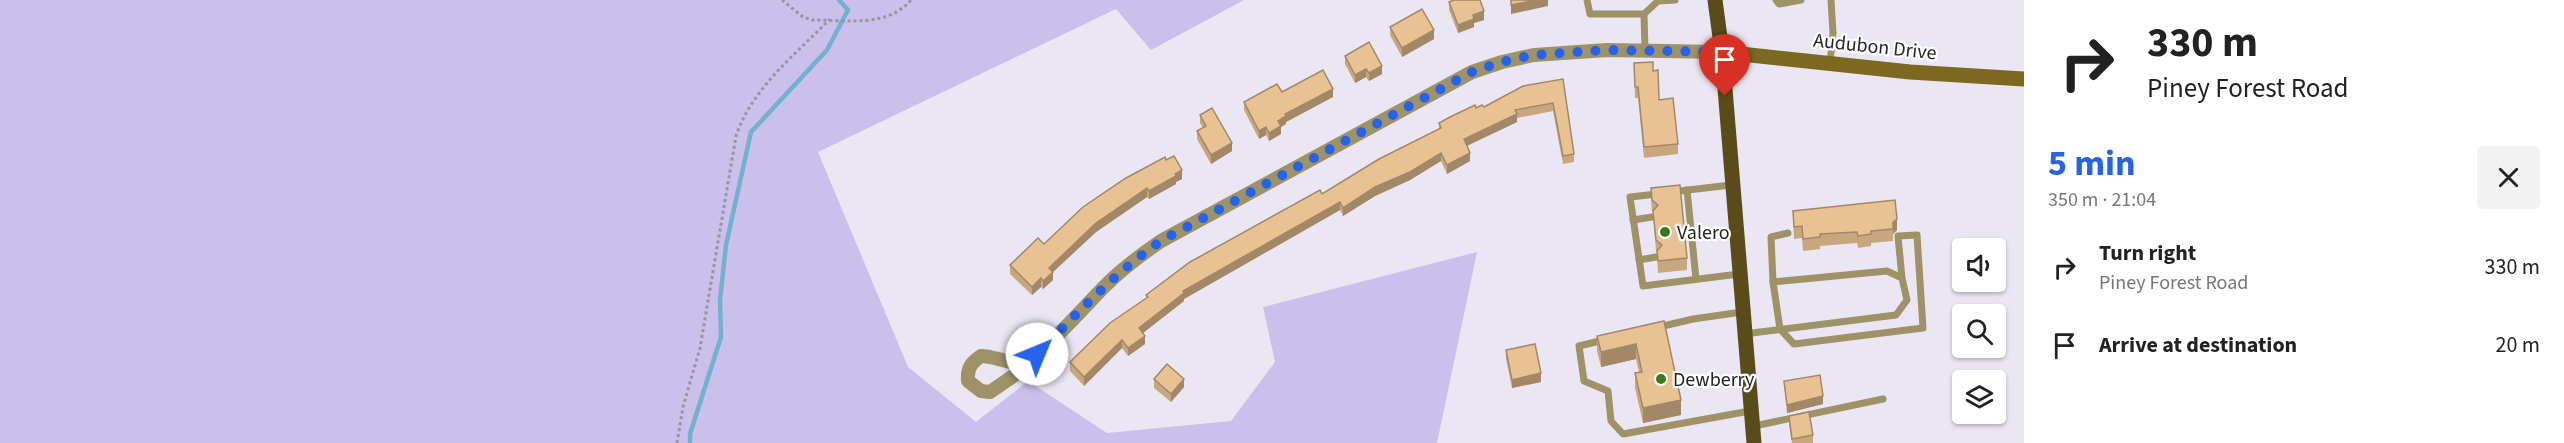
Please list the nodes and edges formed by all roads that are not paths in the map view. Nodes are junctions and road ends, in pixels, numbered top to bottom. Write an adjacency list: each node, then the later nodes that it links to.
1 (1587, 0): 8 (lane)
2 (1675, 0): 7 (lane)
3 (1715, 0): 10 (main road)
4 (1776, 0): 5 (lane)
5 (1801, 0)
6 (1831, 0): 11 (lane)
7 (1658, 1): 8 (lane)
8 (1644, 14): 9 (lane)
9 (1645, 50): 10 (street); 29 (street)
10 (1722, 52): 11 (street, Audubon Drive); 13 (main road)
11 (1830, 63): 12 (street, Audubon Drive)
12 (2024, 79)
13 (1731, 185): 14 (lane); 20 (main road)
14 (1687, 190): 16 (lane); 22 (lane)
15 (1653, 217): 16 (lane)
16 (1633, 220): 19 (lane)
17 (1788, 233): 23 (lane)
18 (1656, 258): 19 (lane)
19 (1639, 260): 22 (lane)
20 (1739, 274): 22 (lane); 24 (main road)
21 (1902, 278): 23 (lane); 25 (lane); 25 (lane)
22 (1696, 279)
23 (1773, 282): 25 (lane)
24 (1742, 312): 26 (lane); 27 (main road)
25 (1780, 329): 27 (lane)
26 (1647, 330)
27 (1744, 333): 31 (main road)
28 (1613, 338): 31 (lane)
29 (1028, 359)
30 (1883, 399): 31 (lane)
31 (1751, 419): 32 (main road)
32 (1754, 443)

